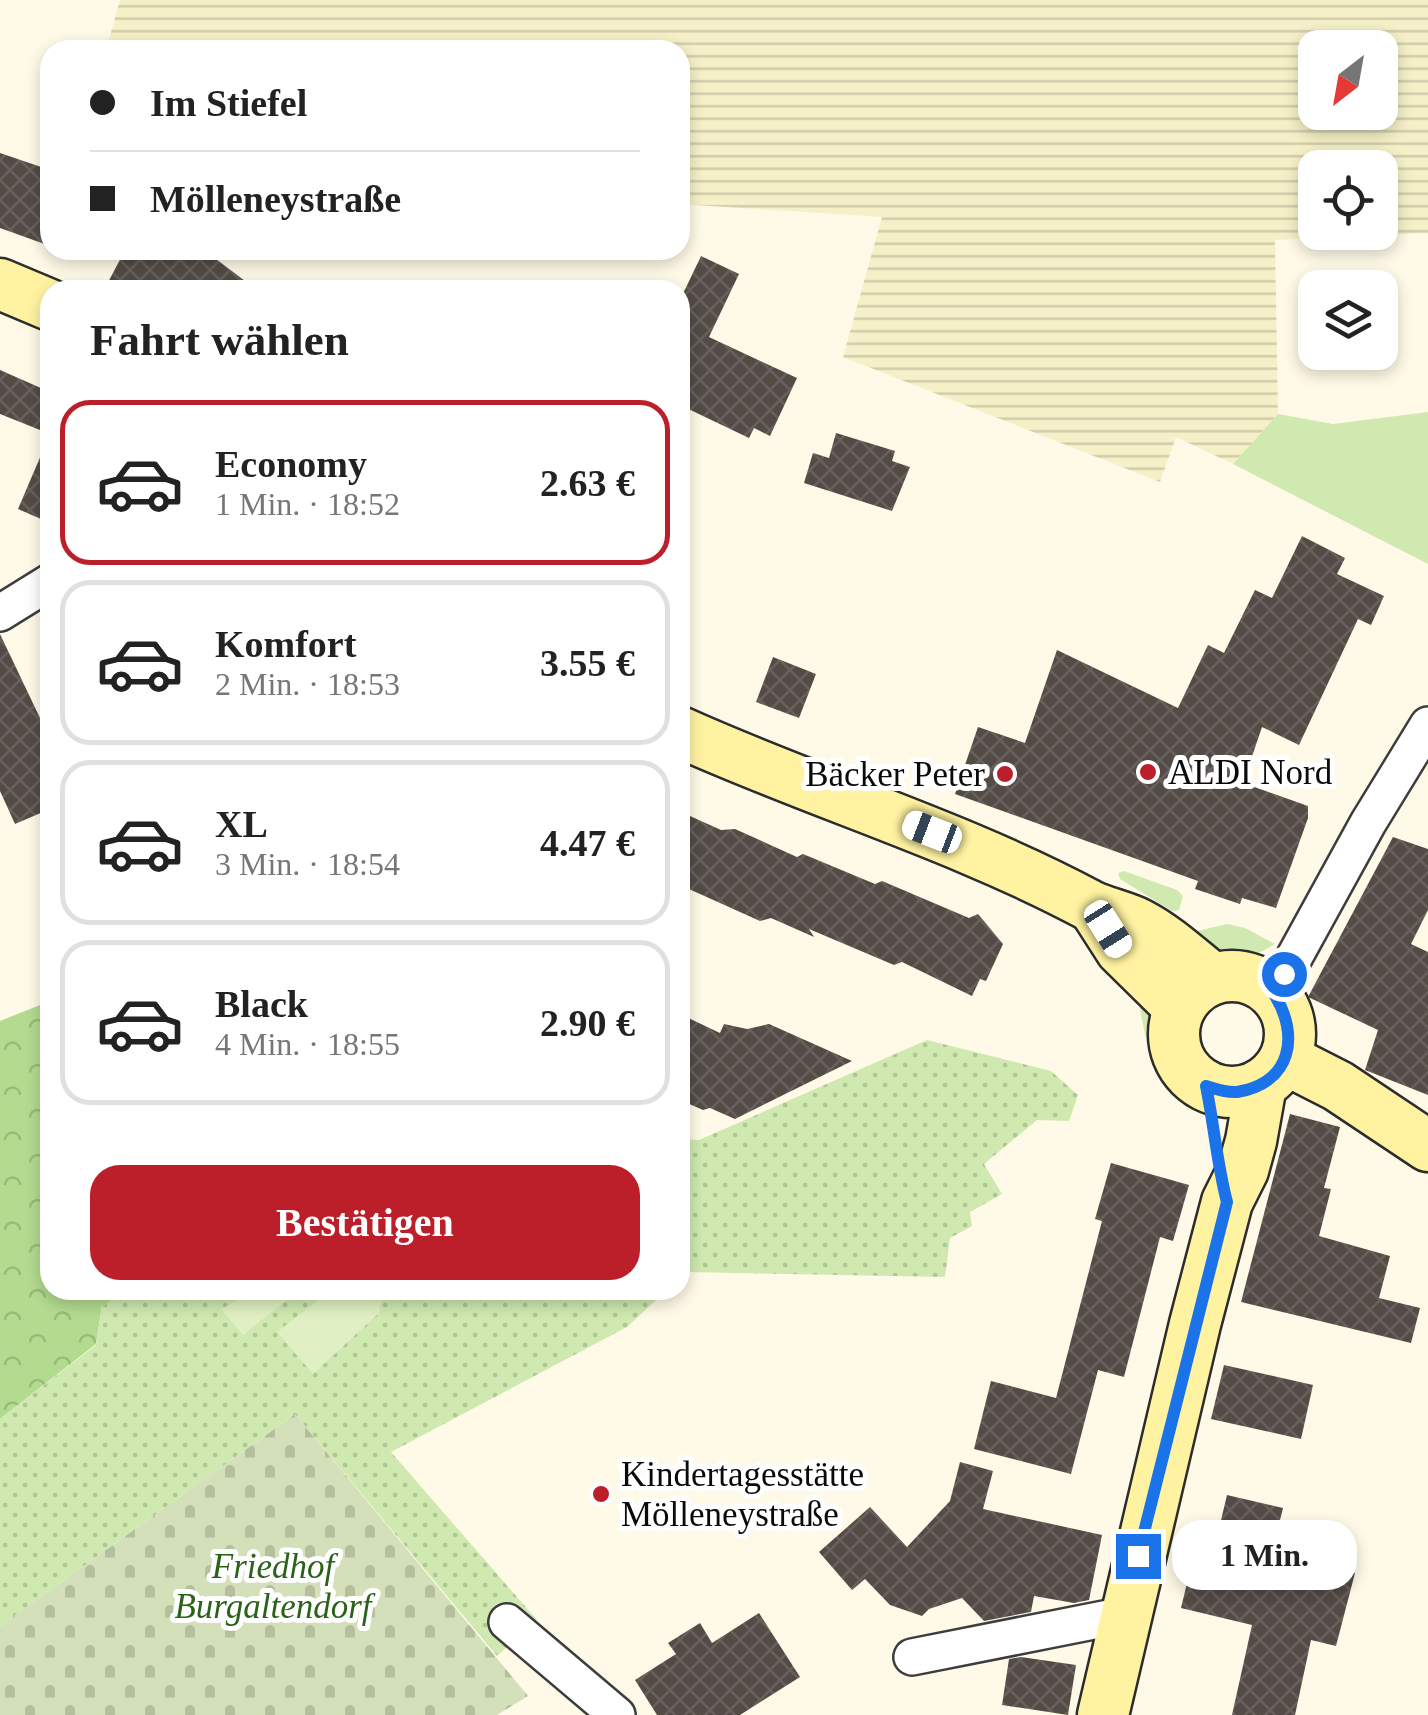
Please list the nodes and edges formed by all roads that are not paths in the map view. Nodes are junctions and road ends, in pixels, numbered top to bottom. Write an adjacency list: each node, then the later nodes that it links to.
1 (0, 284): 2 (main road)
2 (40, 301)
3 (40, 588): 4 (street)
4 (0, 614)
5 (1428, 726): 8 (street)
6 (690, 736): 7 (main road)
7 (1196, 994): 8 (main road); 10 (main road)
8 (1274, 994): 9 (main road)
9 (1273, 1072): 10 (main road); 11 (main road); 12 (main road)
10 (1206, 1086): 12 (main road)
11 (1428, 1146)
12 (1227, 1202): 13 (main road)
13 (1124, 1615): 15 (street); 17 (main road)
14 (508, 1622): 16 (street)
15 (912, 1658)
16 (617, 1715)
17 (1102, 1715)

